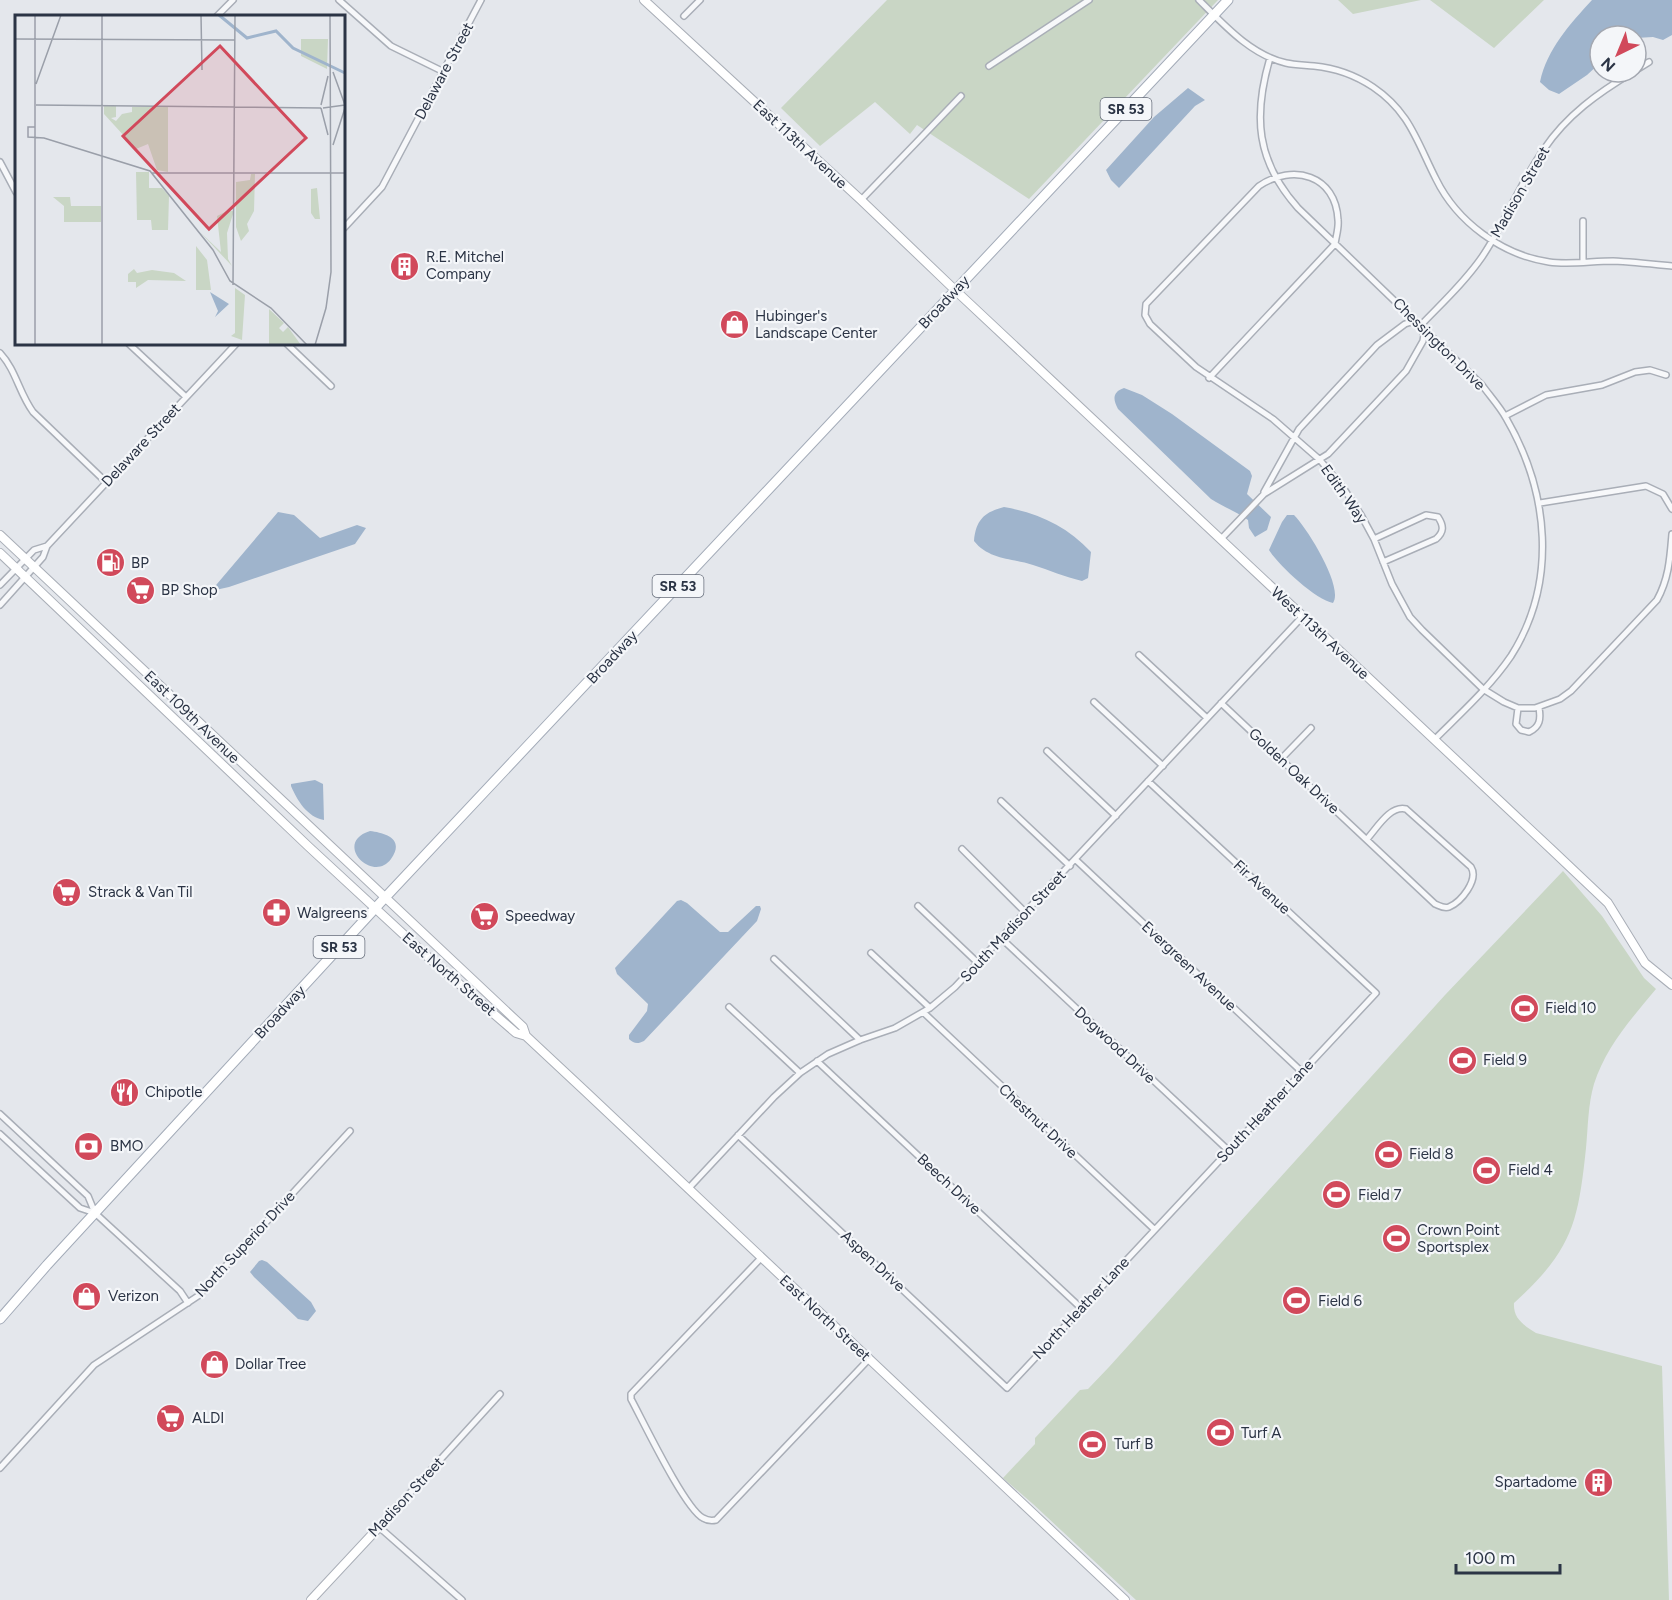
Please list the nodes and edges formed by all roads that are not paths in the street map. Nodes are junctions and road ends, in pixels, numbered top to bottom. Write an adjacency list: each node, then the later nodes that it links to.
1 (233, 0): 9 (street)
2 (339, 0): 14 (street)
3 (481, 0): 14 (street, Delaware Street)
4 (644, 0): 20 (street, East 113th Avenue)
5 (700, 0): 11 (street)
6 (1089, 0): 13 (street)
7 (1199, 0): 10 (street)
8 (1228, 0): 10 (main road, Broadway / SR 53)
9 (218, 15)
10 (1214, 15): 12 (street); 27 (main road, Broadway / SR 53)
11 (684, 16)
12 (1270, 58): 18 (street, Chessington Drive); 23 (street)
13 (989, 66)
14 (444, 72): 22 (street, Delaware Street)
15 (1614, 84): 23 (street, Madison Street)
16 (961, 96): 20 (street)
17 (0, 162): 19 (street)
18 (1275, 177): 24 (street, Chessington Drive); 24 (street); 34 (street, Edith Way)
19 (15, 190)
20 (861, 200): 27 (street, East 113th Avenue)
21 (1583, 221): 25 (street)
22 (345, 227)
23 (1492, 240): 25 (street); 28 (street, Madison Street)
24 (1335, 244): 28 (street, Chessington Drive); 34 (street)
25 (1583, 262): 26 (street)
26 (1672, 266)
27 (955, 290): 46 (street, West 113th Avenue); 77 (main road, Broadway / SR 53)
28 (1421, 325): 37 (street, Chessington Drive); 38 (street, Madison Street); 39 (street, Madison Street)
29 (130, 345): 36 (street)
30 (235, 345): 36 (street, Delaware Street)
31 (288, 345): 35 (street)
32 (0, 352): 40 (street)
33 (1666, 375): 37 (street)
34 (1209, 378): 38 (street, Edith Way)
35 (331, 386)
36 (186, 397): 40 (street, Delaware Street)
37 (1505, 416): 42 (street, Chessington Drive)
38 (1295, 436): 39 (street, Edith Way); 41 (street, Madison Street)
39 (1320, 460): 41 (street, Madison Street); 47 (street, Edith Way)
40 (106, 482): 48 (street, Delaware Street)
41 (1264, 494): 46 (street, Madison Street)
42 (1539, 503): 43 (street); 59 (street, Chessington Drive)
43 (1672, 508)
44 (1672, 534): 63 (street, Edith Way)
45 (0, 535): 50 (street, East 109th Avenue)
46 (1221, 539): 57 (street, West 113th Avenue)
47 (1374, 539): 51 (street, Edith Way); 51 (street)
48 (47, 546): 50 (street, Delaware Street); 53 (street, Delaware Street)
49 (0, 553): 52 (street, East 109th Avenue)
50 (25, 558): 52 (street, Delaware Street); 53 (street, East 109th Avenue)
51 (1383, 562): 59 (street, Edith Way)
52 (16, 567): 54 (street, East 109th Avenue); 55 (street, Delaware Street)
53 (34, 567): 54 (street, Delaware Street); 77 (street, East 109th Avenue)
54 (26, 576): 56 (street, Delaware Street); 79 (street, East 109th Avenue)
55 (0, 585)
56 (0, 605)
57 (1303, 616): 61 (street, South Madison Street); 66 (street, West 113th Avenue)
58 (1139, 655): 64 (street)
59 (1483, 689): 62 (street, Edith Way); 66 (street, Chessington Drive)
60 (1094, 702): 69 (street)
61 (1221, 703): 64 (street, South Madison Street); 68 (street, Golden Oak Drive)
62 (1518, 708): 63 (street, Edith Way); 63 (street)
63 (1539, 708)
64 (1207, 718): 69 (street, South Madison Street)
65 (1311, 728): 68 (street)
66 (1434, 740): 85 (street, West 113th Avenue)
67 (1047, 751): 72 (street)
68 (1281, 759): 73 (street, Golden Oak Drive)
69 (1163, 766): 70 (street, South Madison Street)
70 (1148, 781): 72 (street, South Madison Street); 86 (street, Fir Avenue)
71 (1000, 801): 76 (street)
72 (1116, 816): 75 (street, South Madison Street)
73 (1367, 839): 73 (street, Golden Oak Drive)
74 (962, 849): 80 (street)
75 (1076, 860): 76 (street, South Madison Street); 93 (street, Evergreen Avenue)
76 (1070, 866): 80 (street, South Madison Street)
77 (385, 898): 79 (main road, Broadway / SR 53); 90 (street, East North Street)
78 (918, 906): 84 (street)
79 (376, 908): 90 (street, East North Street); 101 (main road, Broadway / SR 53)
80 (1026, 913): 81 (street, South Madison Street)
81 (1002, 939): 84 (street, South Madison Street); 99 (street, Dogwood Drive)
82 (871, 953): 88 (street)
83 (774, 960): 91 (street)
84 (979, 964): 88 (street, South Madison Street)
85 (1672, 985)
86 (1376, 993): 93 (street, South Heather Lane)
87 (729, 1007): 94 (street)
88 (930, 1008): 89 (street, South Madison Street)
89 (923, 1012): 91 (street, South Madison Street); 102 (street, Chestnut Drive)
90 (526, 1035): 100 (street, East North Street)
91 (860, 1040): 92 (street, South Madison Street)
92 (817, 1061): 94 (street, South Madison Street); 105 (street, Beech Drive)
93 (1302, 1072): 99 (street, South Heather Lane)
94 (800, 1073): 98 (street, South Madison Street)
95 (0, 1114): 101 (street)
96 (350, 1131): 104 (street, North Superior Drive)
97 (0, 1134): 101 (street)
98 (738, 1135): 100 (street, South Madison Street); 108 (street, Aspen Drive)
99 (1228, 1150): 102 (street, South Heather Lane)
100 (688, 1189): 103 (street, East North Street)
101 (95, 1213): 104 (street); 106 (main road, Broadway / SR 53)
102 (1154, 1229): 105 (street, North Heather Lane)
103 (760, 1258): 107 (street, East North Street); 107 (street)
104 (188, 1303): 110 (street, North Superior Drive)
105 (1081, 1308): 108 (street, North Heather Lane)
106 (0, 1319)
107 (869, 1359): 114 (street, East North Street)
108 (1007, 1388)
109 (500, 1394): 111 (street, Madison Street)
110 (0, 1468)
111 (379, 1527): 112 (street, Madison Street); 113 (street)
112 (311, 1600)
113 (462, 1600)
114 (1125, 1600)

